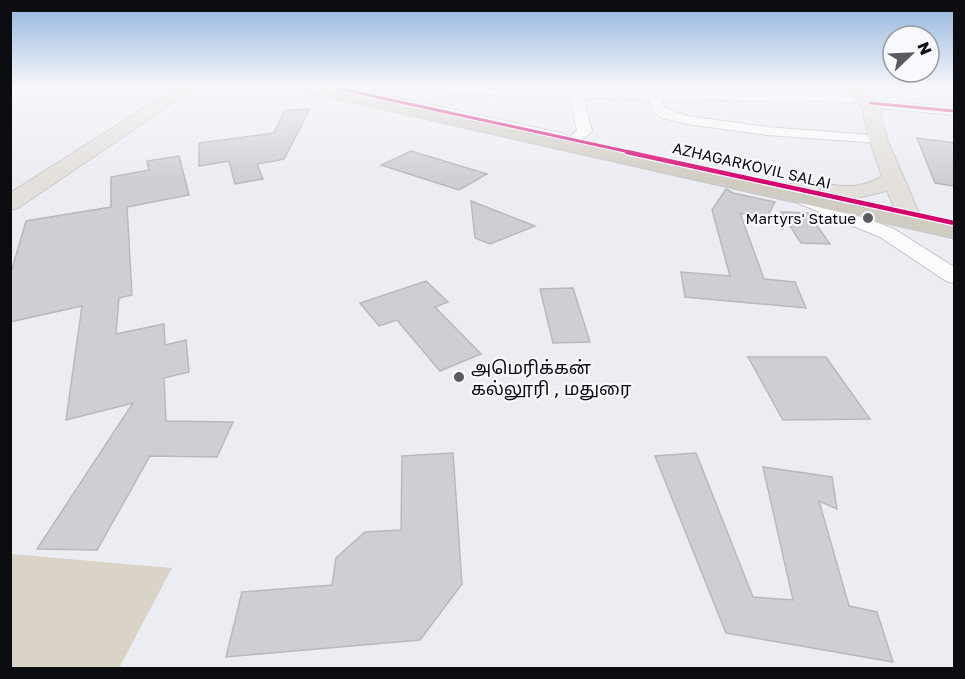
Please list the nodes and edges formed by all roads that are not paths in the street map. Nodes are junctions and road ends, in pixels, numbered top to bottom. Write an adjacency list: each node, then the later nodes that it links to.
1 (140, 118): 12 (main road)
2 (451, 118): 11 (highway, AZHAGARKOVIL SALAI)
3 (474, 118): 14 (street)
4 (492, 118): 8 (highway, AZHAGARKOVIL SALAI)
5 (579, 118): 8 (street)
6 (678, 118): 9 (street)
7 (870, 118): 9 (main road)
8 (576, 138): 11 (highway, AZHAGARKOVIL SALAI)
9 (878, 139): 10 (main road)
10 (893, 178): 11 (main road); 13 (main road)
11 (788, 190): 13 (highway, AZHAGARKOVIL SALAI); 16 (street)
12 (10, 203)
13 (907, 216): 14 (highway, AZHAGARKOVIL SALAI); 15 (highway, AZHAGARKOVIL SALAI); 16 (street)
14 (954, 221)
15 (954, 230)
16 (946, 270)

